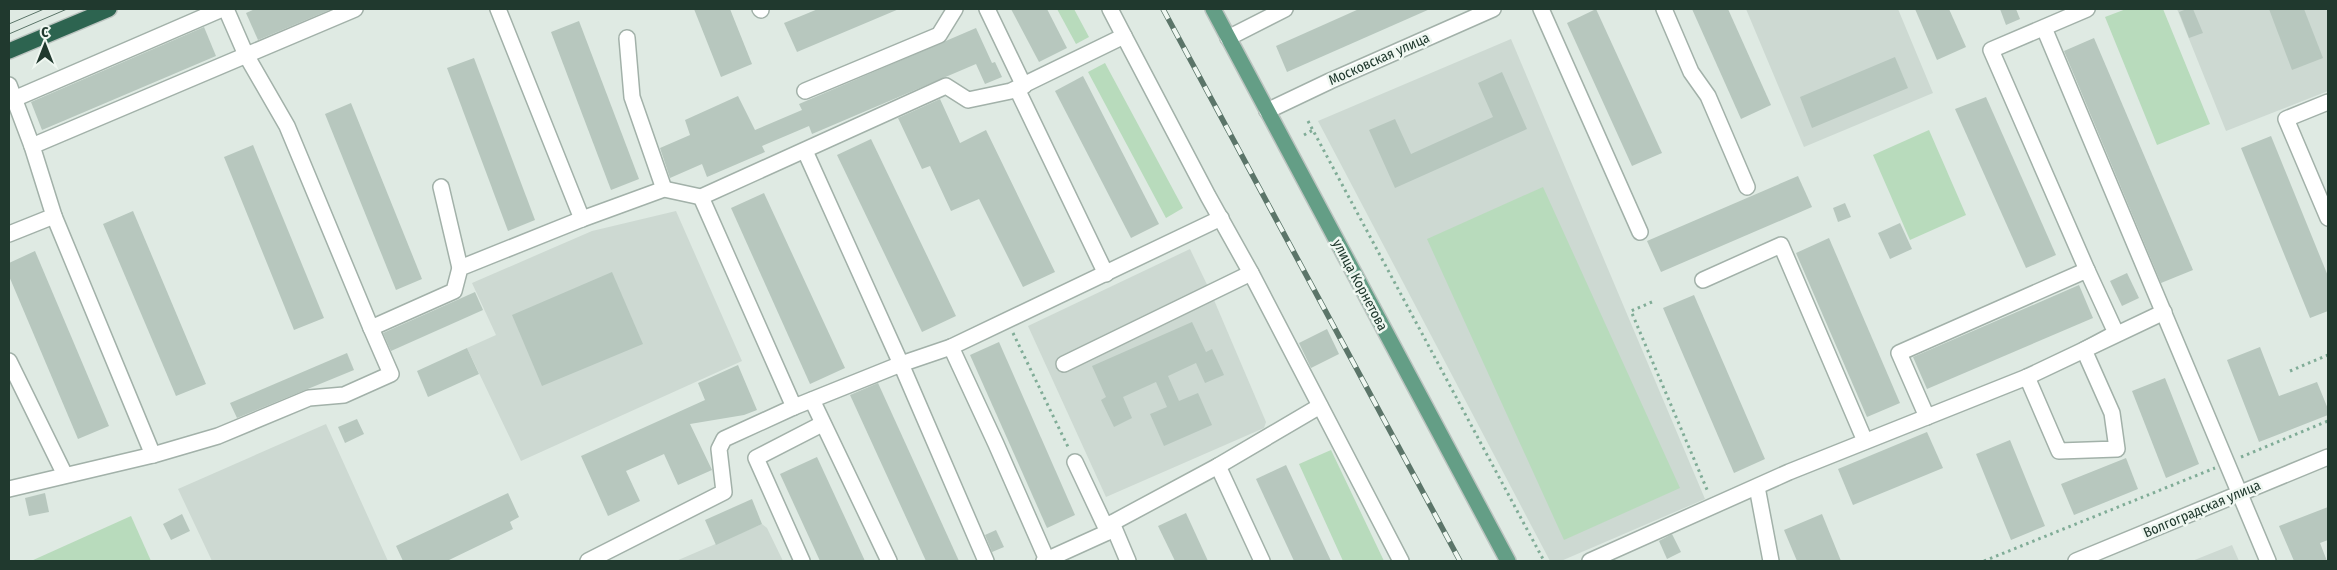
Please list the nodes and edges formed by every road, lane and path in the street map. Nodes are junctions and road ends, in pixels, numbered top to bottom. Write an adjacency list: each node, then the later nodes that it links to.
1 (109, 9): 19 (highway)
2 (222, 9): 23 (street)
3 (226, 9): 20 (street)
4 (355, 9): 20 (street)
5 (498, 9): 38 (street)
6 (955, 9): 22 (street)
7 (987, 9): 21 (street)
8 (1110, 9): 16 (street)
9 (1213, 9): 18 (main road, улица Корнетова)
10 (1285, 9): 18 (street)
11 (1541, 9): 39 (street)
12 (1664, 9): 32 (street)
13 (2087, 9): 15 (street)
14 (1485, 10): 25 (street, Московская улица)
15 (2044, 28): 42 (street); 47 (street)
16 (1124, 36): 21 (street); 36 (street)
17 (627, 38): 33 (street)
18 (1228, 38): 25 (main road, улица Корнетова)
19 (9, 51)
20 (246, 54): 29 (street); 49 (street)
21 (1020, 87): 30 (street); 44 (street)
22 (805, 91)
23 (11, 92): 29 (street)
24 (2328, 102): 37 (street)
25 (1267, 111): 85 (main road, улица Корнетова)
26 (1308, 121): 27 (path)
27 (1313, 130): 28 (path); 86 (path)
28 (1304, 135)
29 (32, 146): 35 (street)
30 (805, 151): 34 (street); 55 (street)
31 (441, 187): 41 (street)
32 (1747, 187)
33 (664, 189): 34 (street); 38 (street)
34 (701, 197): 61 (street)
35 (54, 216): 40 (street); 66 (street)
36 (1221, 218): 43 (street); 44 (street)
37 (2328, 218)
38 (582, 219): 41 (street)
39 (1640, 232)
40 (9, 234)
41 (460, 268): 49 (street)
42 (2087, 270): 50 (street); 62 (street)
43 (1251, 273): 56 (street); 60 (street)
44 (1106, 274): 48 (street)
45 (1703, 280): 65 (street)
46 (1652, 302): 75 (path)
47 (2164, 312): 50 (street); 69 (street)
48 (1007, 322): 51 (street); 68 (path)
49 (371, 328): 66 (street)
50 (2116, 333): 52 (street)
51 (950, 347): 55 (street); 81 (street)
52 (2084, 350): 58 (street); 58 (street)
53 (2328, 355): 57 (path)
54 (9, 361): 71 (street)
55 (901, 364): 59 (street); 80 (street)
56 (1064, 364)
57 (2290, 371)
58 (2027, 377): 62 (street)
59 (812, 400): 61 (street); 64 (street)
60 (1320, 406): 70 (street); 84 (street)
61 (794, 407): 77 (street)
62 (1926, 417): 65 (street)
63 (2328, 421): 69 (path)
64 (822, 424): 78 (street); 79 (street)
65 (1865, 441): 72 (street)
66 (153, 454): 71 (street)
67 (2328, 457): 74 (street, Волгоградская улица)
68 (1074, 462): 76 (street)
69 (2228, 463): 74 (street); 89 (path)
70 (1218, 466): 76 (street); 83 (street)
71 (65, 475): 73 (street)
72 (1757, 487): 75 (street); 88 (street)
73 (9, 489)
74 (2239, 494): 90 (street, Волгоградская улица); 91 (street)
75 (1714, 505): 87 (street)
76 (1110, 528): 81 (street); 82 (street)
77 (588, 561)
78 (802, 561)
79 (889, 561)
80 (986, 561)
81 (1045, 561)
82 (1128, 561)
83 (1262, 561)
84 (1401, 561)
85 (1508, 561)
86 (1544, 561)
87 (1590, 561)
88 (1772, 561)
89 (1984, 561)
90 (2076, 561)
91 (2268, 561)

